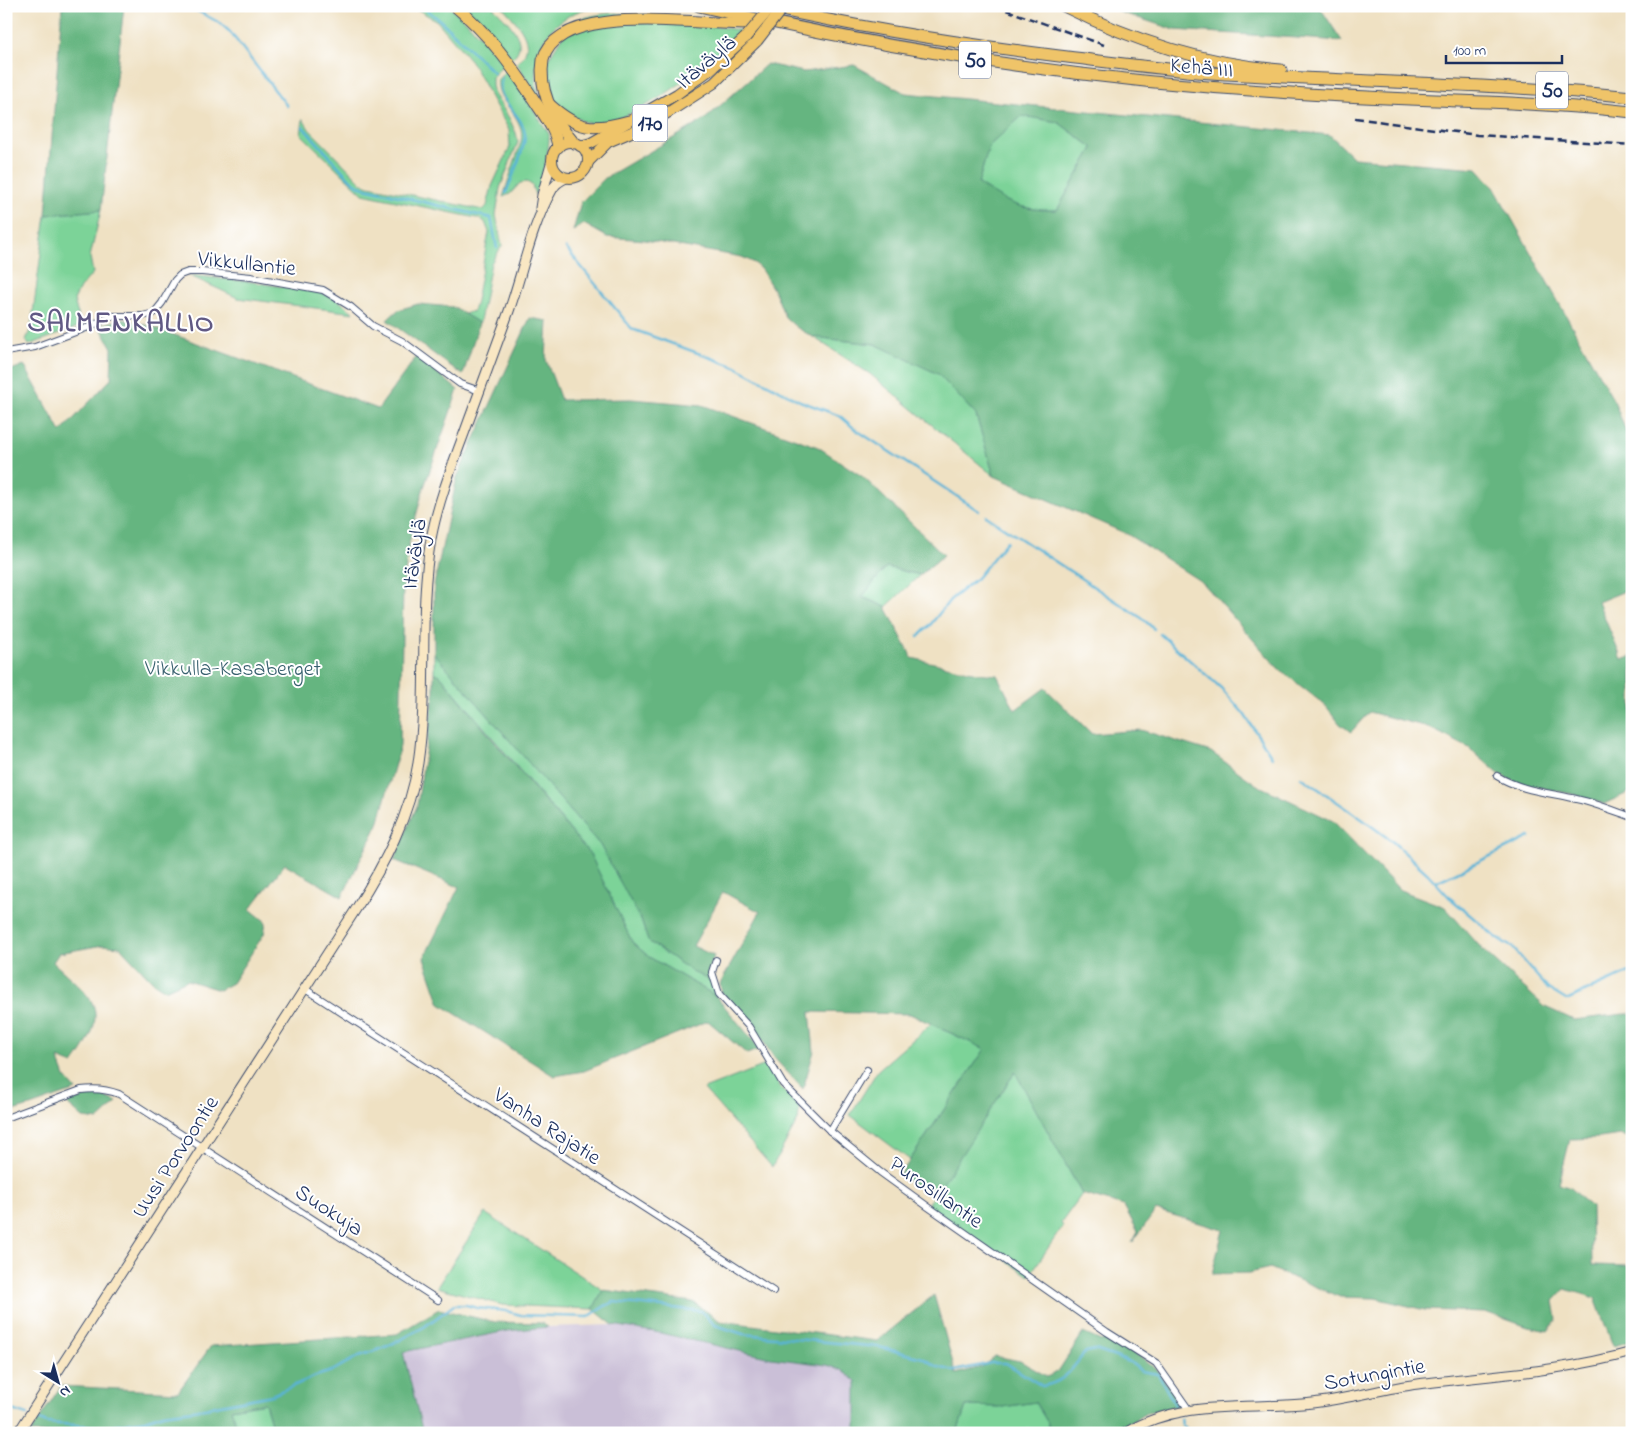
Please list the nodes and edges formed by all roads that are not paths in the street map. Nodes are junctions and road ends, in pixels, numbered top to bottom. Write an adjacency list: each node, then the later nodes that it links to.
1 (455, 6): 16 (highway)
2 (699, 6): 9 (highway)
3 (766, 6): 10 (highway)
4 (772, 6): 14 (main road, Itäväylä / 170, bridge)
5 (784, 6): 18 (main road, Itäväylä / 170, bridge)
6 (1064, 6): 10 (highway)
7 (629, 9): 9 (highway)
8 (578, 16): 12 (highway)
9 (773, 23): 13 (highway, Kehä III / 50)
10 (1352, 81): 11 (highway, 50)
11 (1632, 97)
12 (549, 104): 14 (highway); 15 (highway)
13 (1632, 112)
14 (629, 121): 15 (main road, Itäväylä / 170)
15 (577, 144): 16 (main road); 18 (main road)
16 (558, 147): 17 (main road)
17 (552, 160): 19 (main road); 20 (main road, Itäväylä)
18 (588, 162): 19 (main road)
19 (566, 178): 20 (main road, Itäväylä)
20 (539, 218): 22 (main road, Itäväylä)
21 (6, 352): 22 (street, Vikkullantie)
22 (480, 391): 25 (main road, Itäväylä)
23 (1496, 776): 24 (street)
24 (1632, 817)
25 (362, 900): 27 (main road, Uusi Porvoontie)
26 (716, 960): 30 (street, Purosillantie)
27 (305, 989): 31 (main road, Uusi Porvoontie); 32 (street, Vanha Rajatie)
28 (867, 1070): 30 (street)
29 (6, 1118): 31 (street, Suokuja)
30 (830, 1131): 35 (street, Purosillantie)
31 (202, 1148): 33 (street, Suokuja); 36 (main road, Uusi Porvoontie)
32 (772, 1291)
33 (438, 1300)
34 (1632, 1352): 35 (main road, Sotungintie)
35 (1189, 1410): 37 (main road, Sotungintie)
36 (18, 1433)
37 (1125, 1433)

